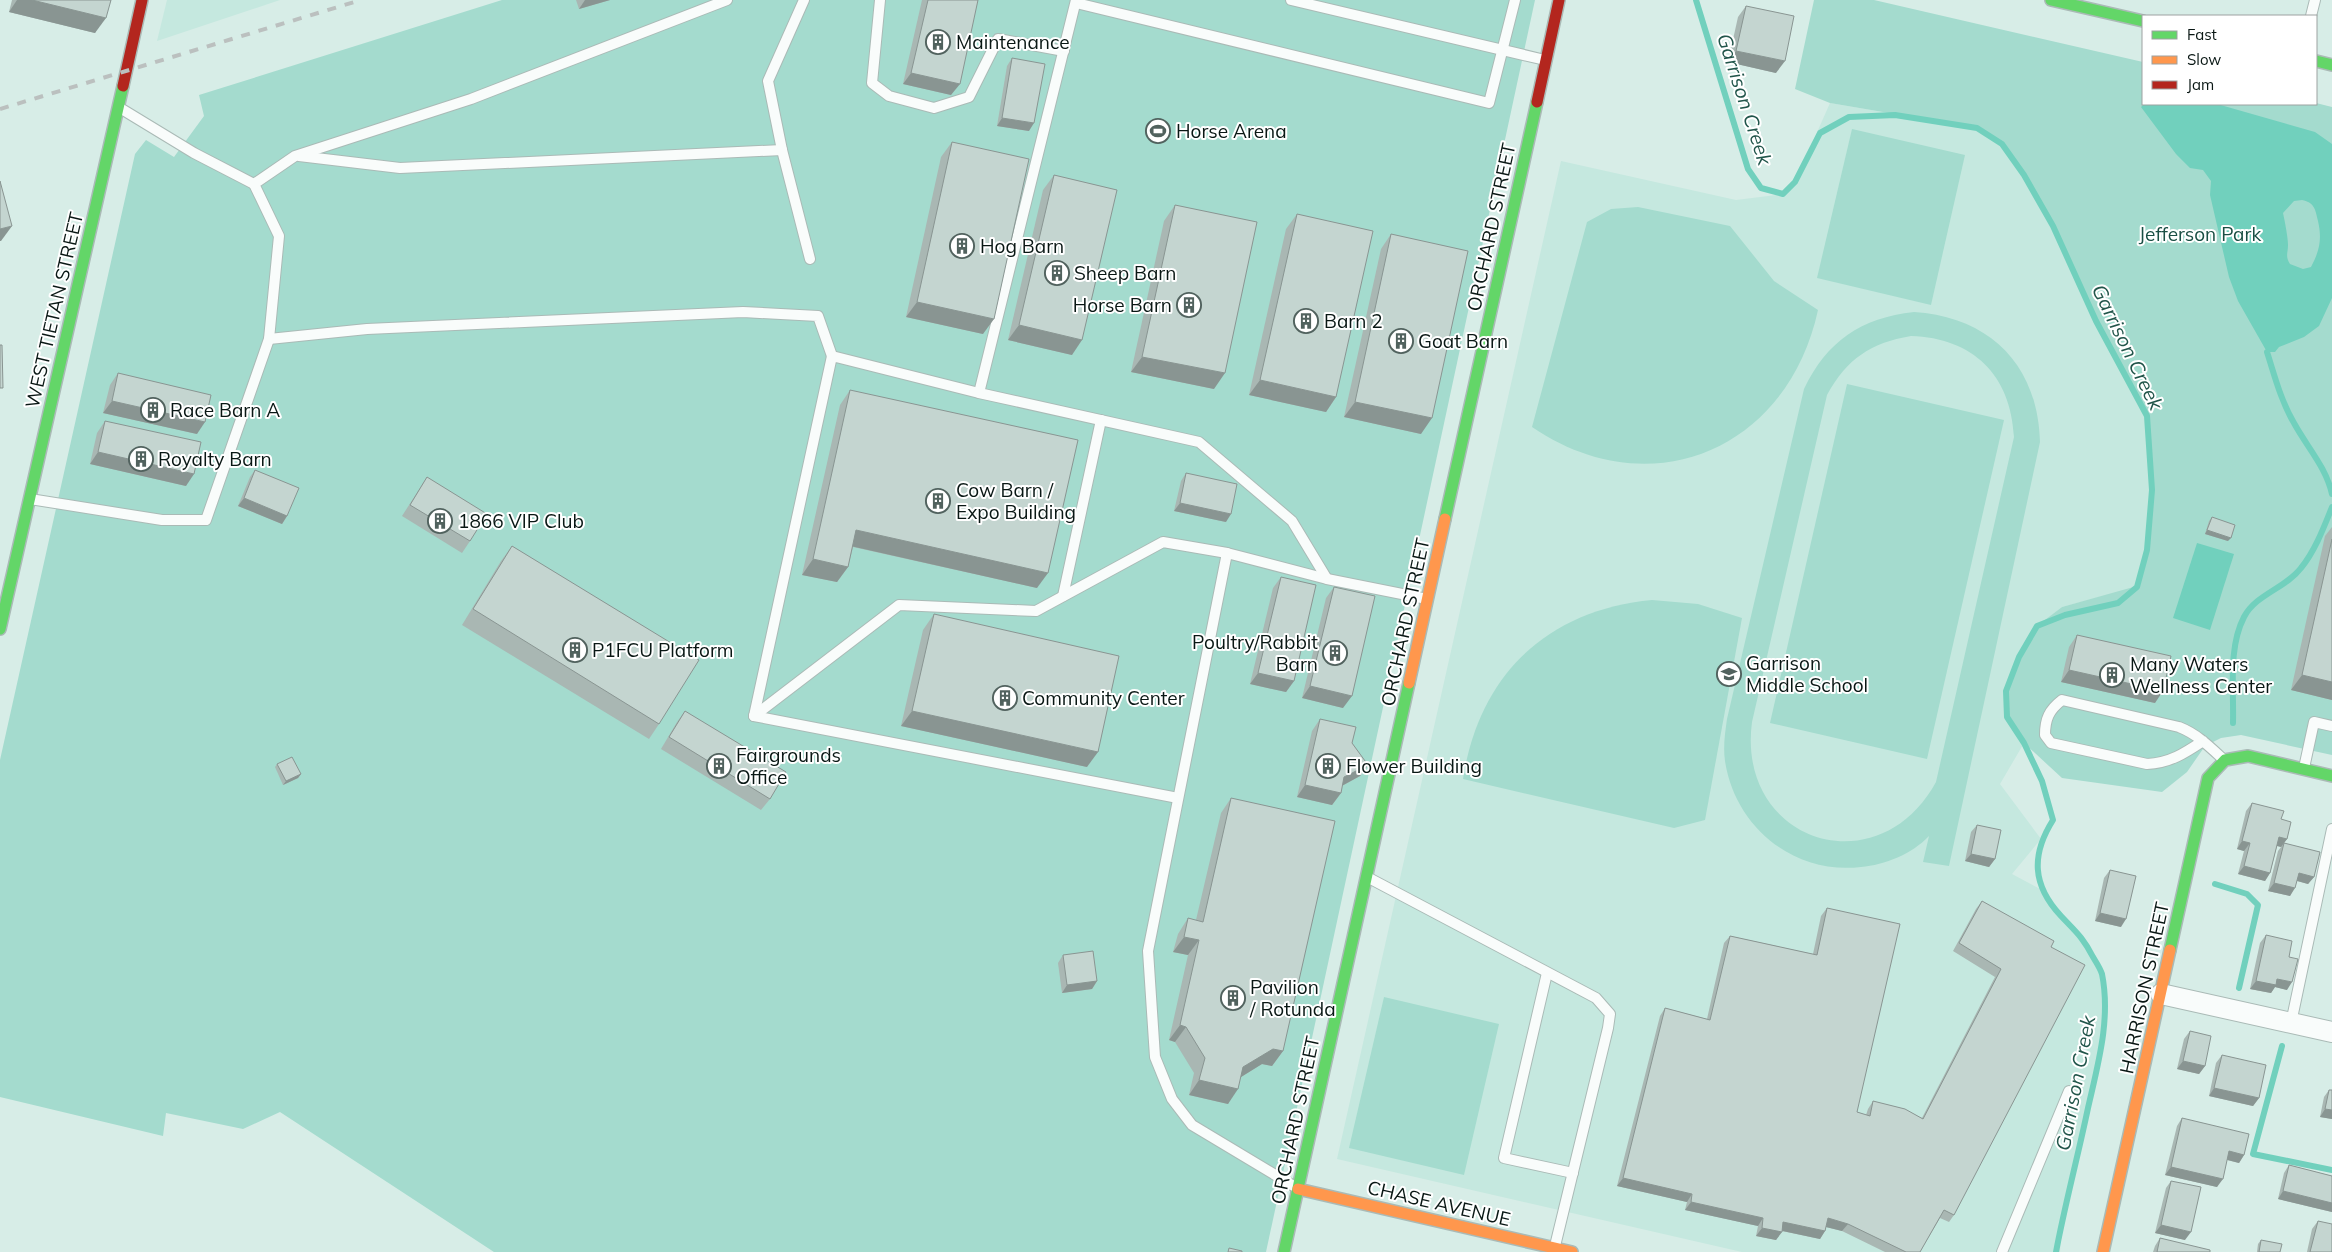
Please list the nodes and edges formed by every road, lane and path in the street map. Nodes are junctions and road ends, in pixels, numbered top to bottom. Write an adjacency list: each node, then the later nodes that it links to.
1 (142, 0): 18 (street, WEST TIETAN STREET)
2 (727, 0): 20 (lane)
3 (804, 0): 19 (lane)
4 (880, 0): 14 (lane)
5 (1291, 0): 13 (lane)
6 (1515, 0): 13 (lane)
7 (1559, 0): 15 (street, ORCHARD STREET)
8 (2050, 0): 12 (street)
9 (2315, 0): 11 (lane)
10 (1076, 1): 13 (lane); 14 (lane)
11 (2311, 15)
12 (2142, 21)
13 (1503, 50): 15 (lane)
14 (1064, 51): 25 (lane)
15 (1546, 60): 31 (street, ORCHARD STREET)
16 (2317, 61): 17 (street)
17 (2332, 65)
18 (119, 106): 21 (lane); 27 (street, WEST TIETAN STREET)
19 (782, 150): 20 (lane); 22 (lane)
20 (295, 156): 21 (lane)
21 (254, 184): 23 (lane)
22 (810, 259)
23 (269, 339): 24 (lane); 27 (lane)
24 (832, 356): 25 (lane); 33 (lane)
25 (979, 393): 26 (lane)
26 (1101, 420): 29 (lane); 30 (lane)
27 (30, 499): 32 (street, WEST TIETAN STREET)
28 (1227, 553): 29 (lane); 30 (lane); 39 (lane)
29 (1327, 579): 31 (lane)
30 (1063, 596): 33 (lane)
31 (1428, 600): 41 (street, ORCHARD STREET)
32 (0, 629)
33 (754, 716): 39 (lane)
34 (2332, 726): 37 (lane)
35 (2203, 741): 35 (lane); 36 (lane)
36 (2225, 760): 37 (street); 43 (street, HARRISON STREET)
37 (2304, 769): 38 (street)
38 (2332, 776)
39 (1178, 798): 48 (lane)
40 (2332, 829): 44 (lane)
41 (1366, 877): 42 (lane); 48 (street, ORCHARD STREET)
42 (1547, 972): 47 (lane); 47 (lane)
43 (2161, 994): 44 (street); 52 (street, HARRISON STREET)
44 (2291, 1023): 45 (street)
45 (2332, 1032)
46 (2069, 1091): 51 (lane)
47 (1573, 1173): 49 (lane)
48 (1298, 1189): 49 (street, CHASE AVENUE); 50 (street, ORCHARD STREET)
49 (1560, 1251)
50 (1284, 1252)
51 (2002, 1252)
52 (2103, 1252)

